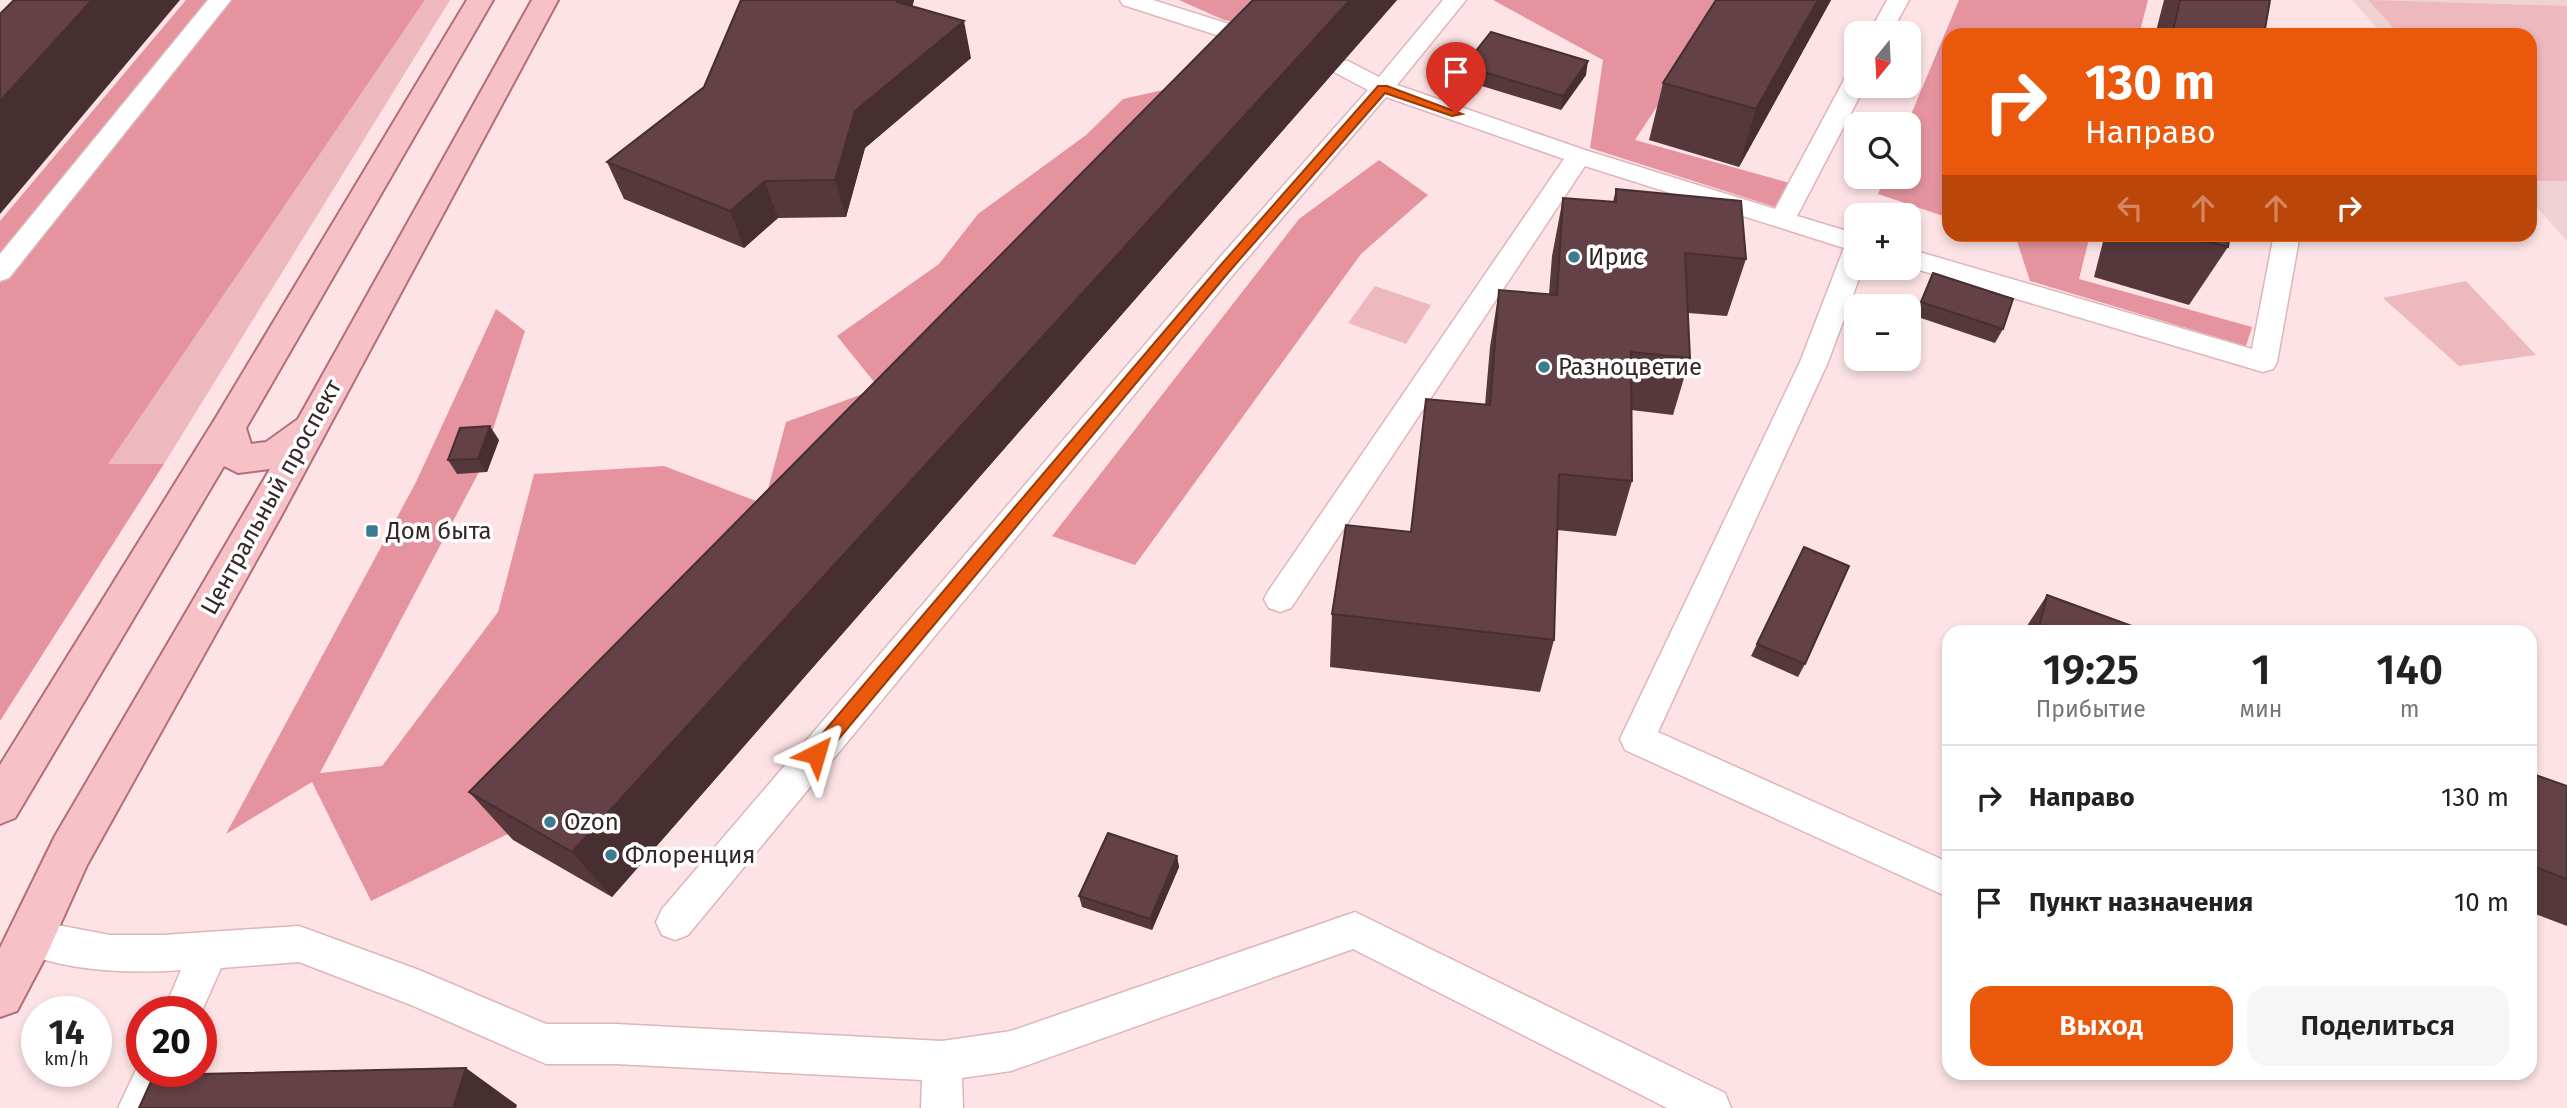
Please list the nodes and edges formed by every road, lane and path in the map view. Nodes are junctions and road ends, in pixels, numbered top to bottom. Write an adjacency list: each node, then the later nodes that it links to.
1 (220, 0): 17 (lane)
2 (480, 0): 19 (main road)
3 (545, 0): 20 (main road, Центральный проспект)
4 (1131, 0): 8 (lane)
5 (1455, 0): 10 (lane)
6 (1898, 0): 7 (lane)
7 (1887, 21)
8 (1267, 43)
9 (1340, 66): 10 (lane)
10 (1382, 88): 12 (lane); 24 (lane)
11 (1846, 98): 13 (lane)
12 (1579, 156): 13 (lane); 21 (lane)
13 (1782, 220): 14 (lane)
14 (1844, 239)
15 (2286, 242): 16 (lane)
16 (1921, 262)
17 (0, 272)
18 (1845, 280): 23 (lane)
19 (228, 428): 20 (main road); 22 (main road)
20 (309, 428): 25 (main road, Центральный проспект)
21 (1280, 599)
22 (0, 804)
23 (1942, 876)
24 (675, 922)
25 (31, 938): 26 (lane); 27 (main road, Центральный проспект)
26 (209, 950): 28 (lane); 29 (lane)
27 (0, 994)
28 (189, 996)
29 (942, 1060): 32 (lane); 33 (lane)
30 (149, 1087): 31 (lane)
31 (139, 1108)
32 (942, 1108)
33 (1710, 1108)

